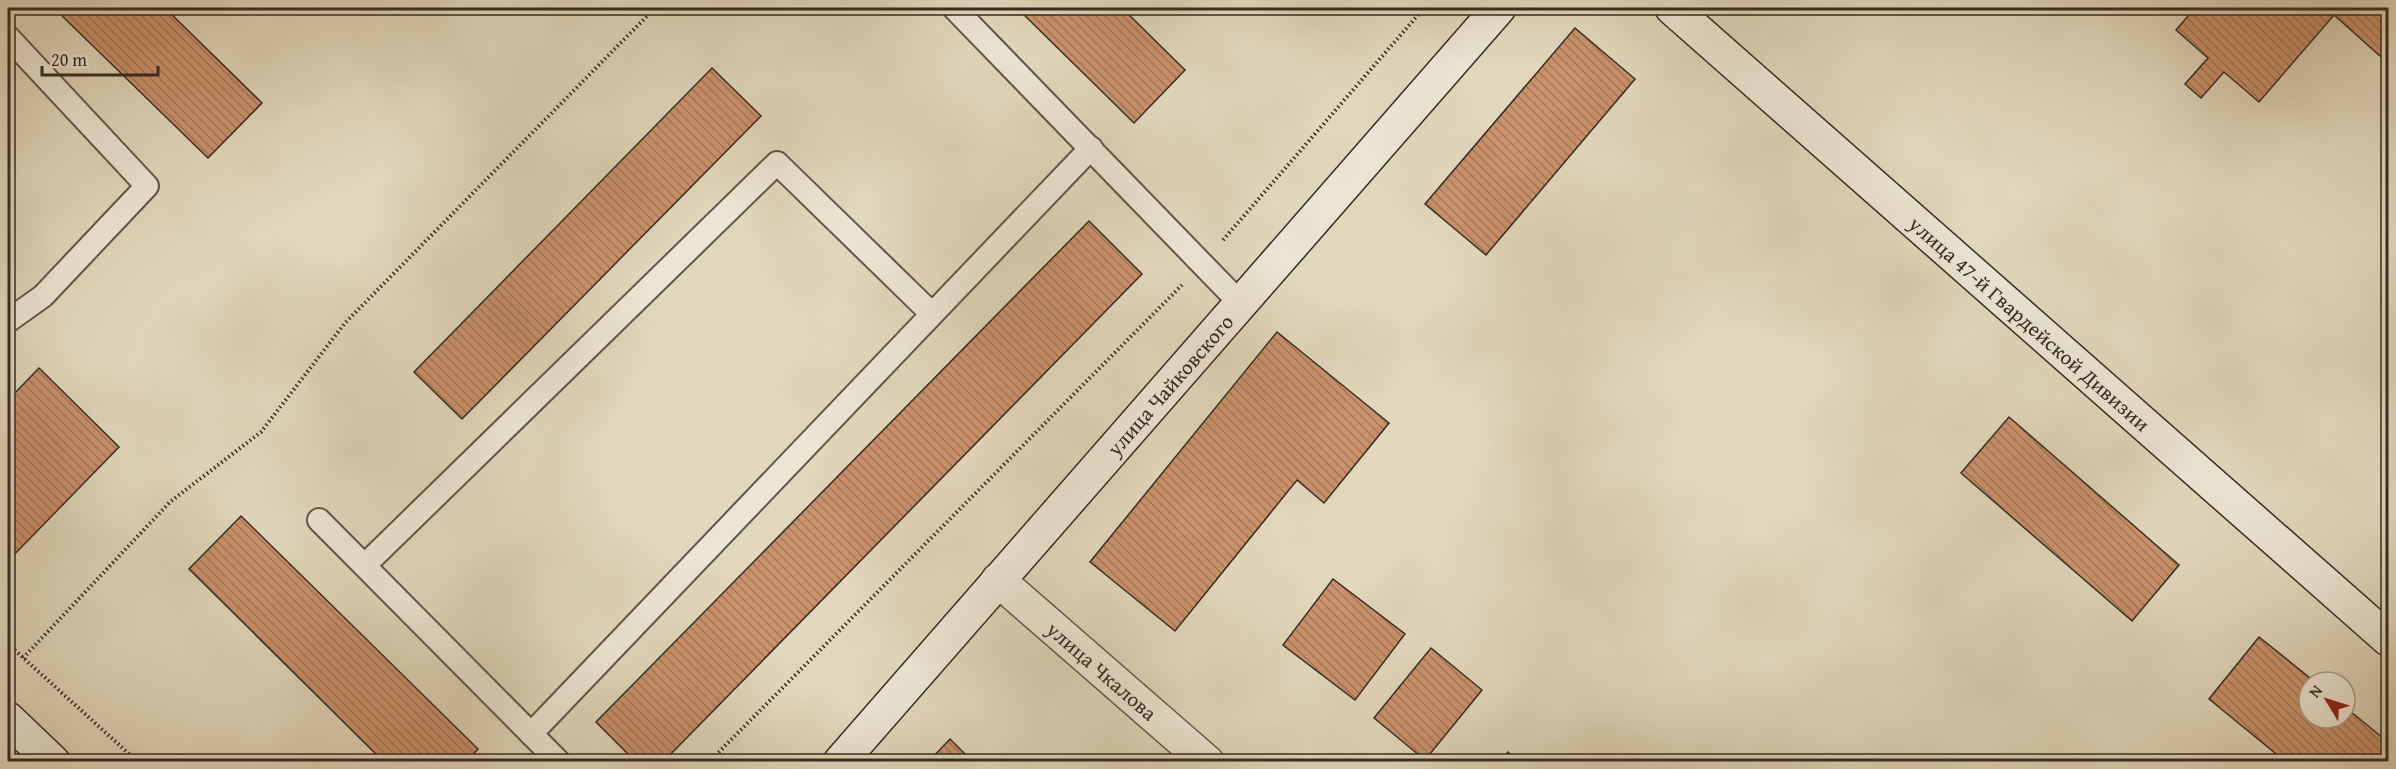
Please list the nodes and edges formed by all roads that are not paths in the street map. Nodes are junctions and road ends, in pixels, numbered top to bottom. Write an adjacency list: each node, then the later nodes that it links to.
1 (954, 8): 5 (lane)
2 (1499, 8): 6 (street, улица Чайковского)
3 (1672, 8): 12 (street, улица 47-й Гвардейской Дивизии)
4 (8, 37): 8 (lane)
5 (1091, 148): 6 (lane); 7 (lane)
6 (1240, 303): 11 (street, улица Чайковского)
7 (932, 314): 10 (lane); 14 (lane)
8 (8, 321)
9 (319, 520): 10 (lane)
10 (365, 565): 14 (lane)
11 (998, 580): 17 (street, улица Чайковского); 18 (street, улица Чкалова)
12 (2388, 639)
13 (8, 719): 15 (street)
14 (531, 734): 16 (lane)
15 (53, 762)
16 (559, 762)
17 (840, 762)
18 (1207, 762)

